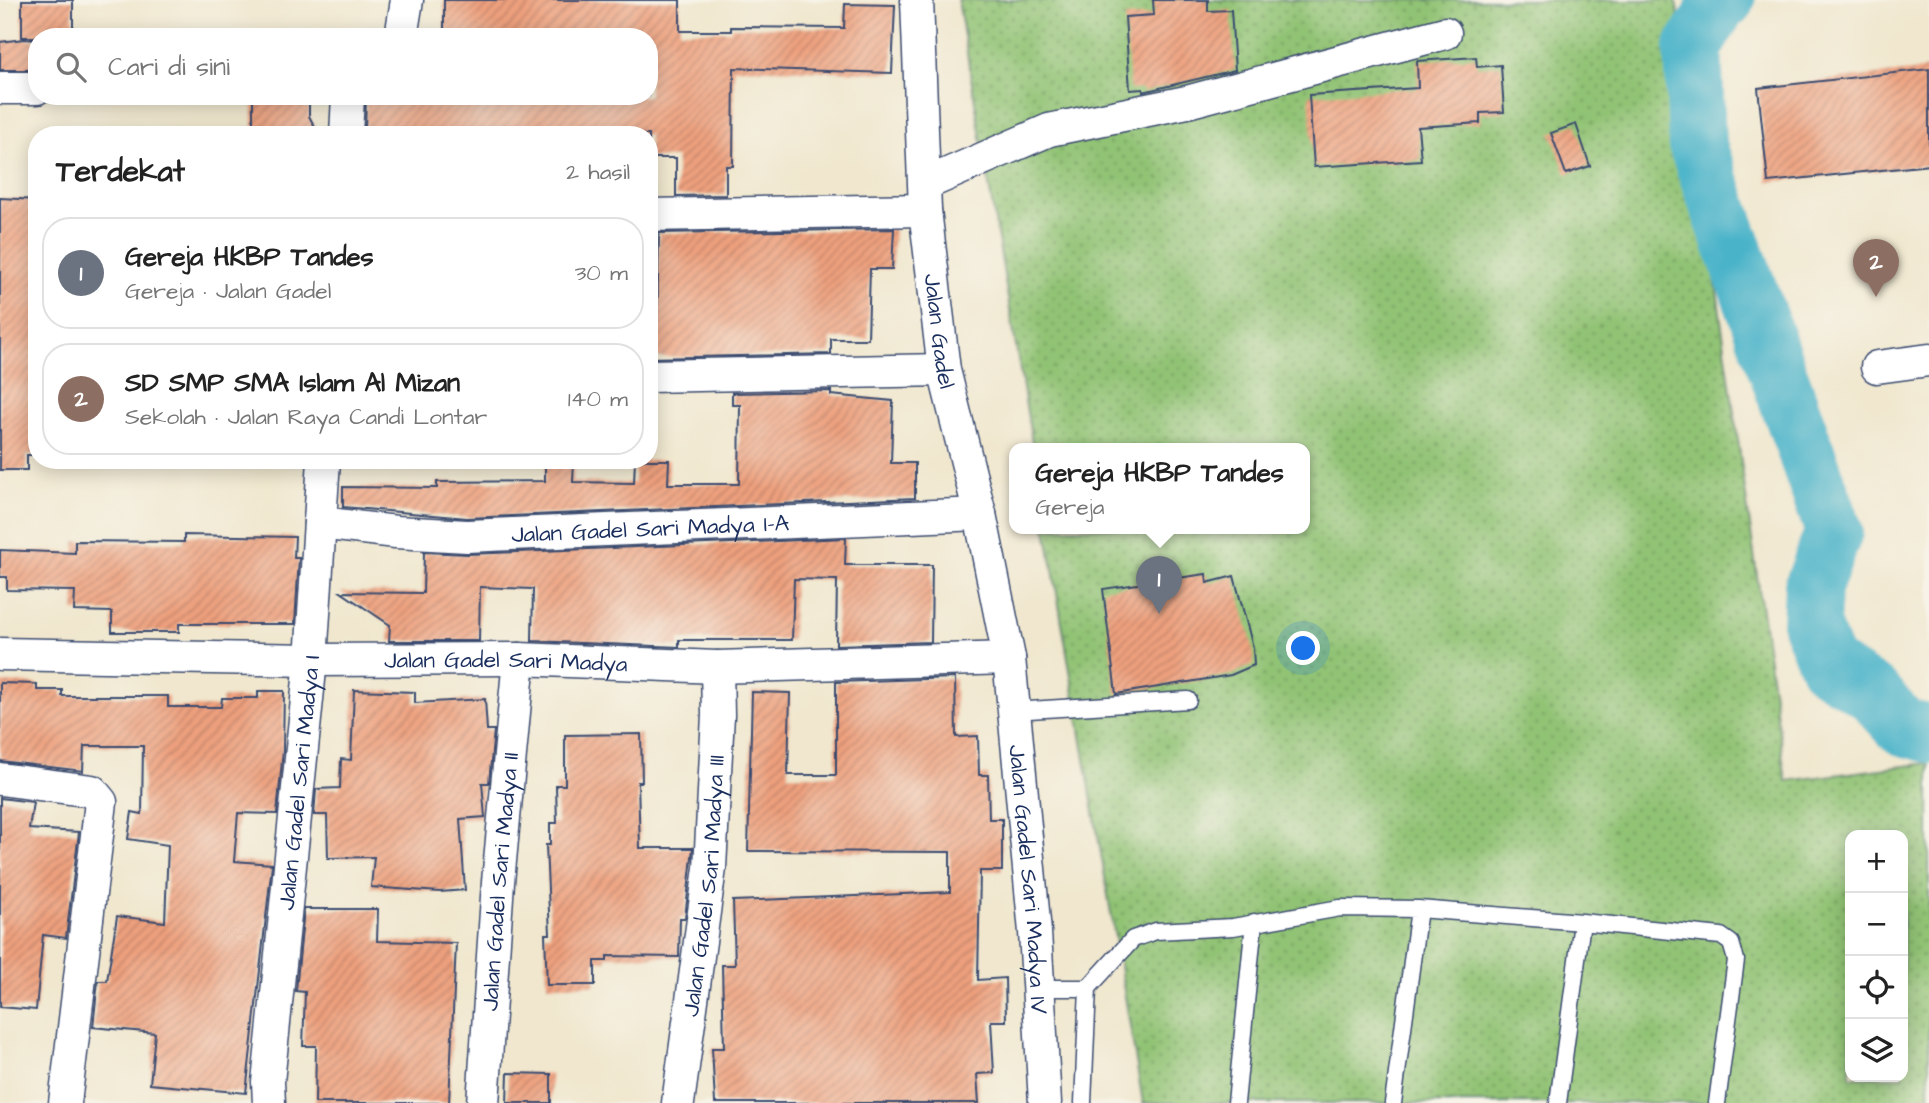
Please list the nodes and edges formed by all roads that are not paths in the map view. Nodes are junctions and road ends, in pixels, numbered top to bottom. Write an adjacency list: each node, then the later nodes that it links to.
1 (407, 0): 3 (street)
2 (918, 0): 9 (street, Jalan Gadel)
3 (402, 28)
4 (1445, 33): 9 (street)
5 (0, 88): 6 (street)
6 (28, 88)
7 (348, 105): 8 (street)
8 (346, 126)
9 (925, 197): 10 (street); 13 (street, Jalan Gadel)
10 (658, 214)
11 (1929, 360): 12 (street)
12 (1877, 367)
13 (944, 370): 14 (street); 16 (street, Jalan Gadel)
14 (658, 376)
15 (323, 469): 17 (street, Jalan Gadel Sari Madya I)
16 (980, 514): 17 (street, Jalan Gadel Sari Madya I-A); 19 (street, Jalan Gadel)
17 (320, 523): 21 (street, Jalan Gadel Sari Madya I)
18 (0, 654): 21 (street, Jalan Gadel Sari Madya)
19 (1009, 658): 22 (street, Jalan Gadel Sari Madya); 24 (street, Jalan Gadel Sari Madya IV)
20 (519, 659): 21 (street, Jalan Gadel Sari Madya); 22 (street, Jalan Gadel Sari Madya); 33 (street, Jalan Gadel Sari Madya II)
21 (311, 660): 32 (street, Jalan Gadel Sari Madya I)
22 (717, 667): 34 (street, Jalan Gadel Sari Madya III)
23 (1188, 700): 24 (lane)
24 (1013, 711): 29 (street, Jalan Gadel Sari Madya IV)
25 (0, 779): 31 (street)
26 (1419, 909): 27 (lane); 28 (lane); 38 (lane)
27 (1254, 922): 30 (lane); 37 (lane)
28 (1582, 922): 39 (lane); 40 (lane)
29 (1038, 988): 30 (lane); 35 (street, Jalan Gadel Sari Madya IV)
30 (1088, 988): 36 (lane)
31 (65, 1103)
32 (269, 1103)
33 (482, 1103)
34 (678, 1103)
35 (1045, 1103)
36 (1083, 1103)
37 (1236, 1103)
38 (1394, 1103)
39 (1558, 1103)
40 (1717, 1103)

